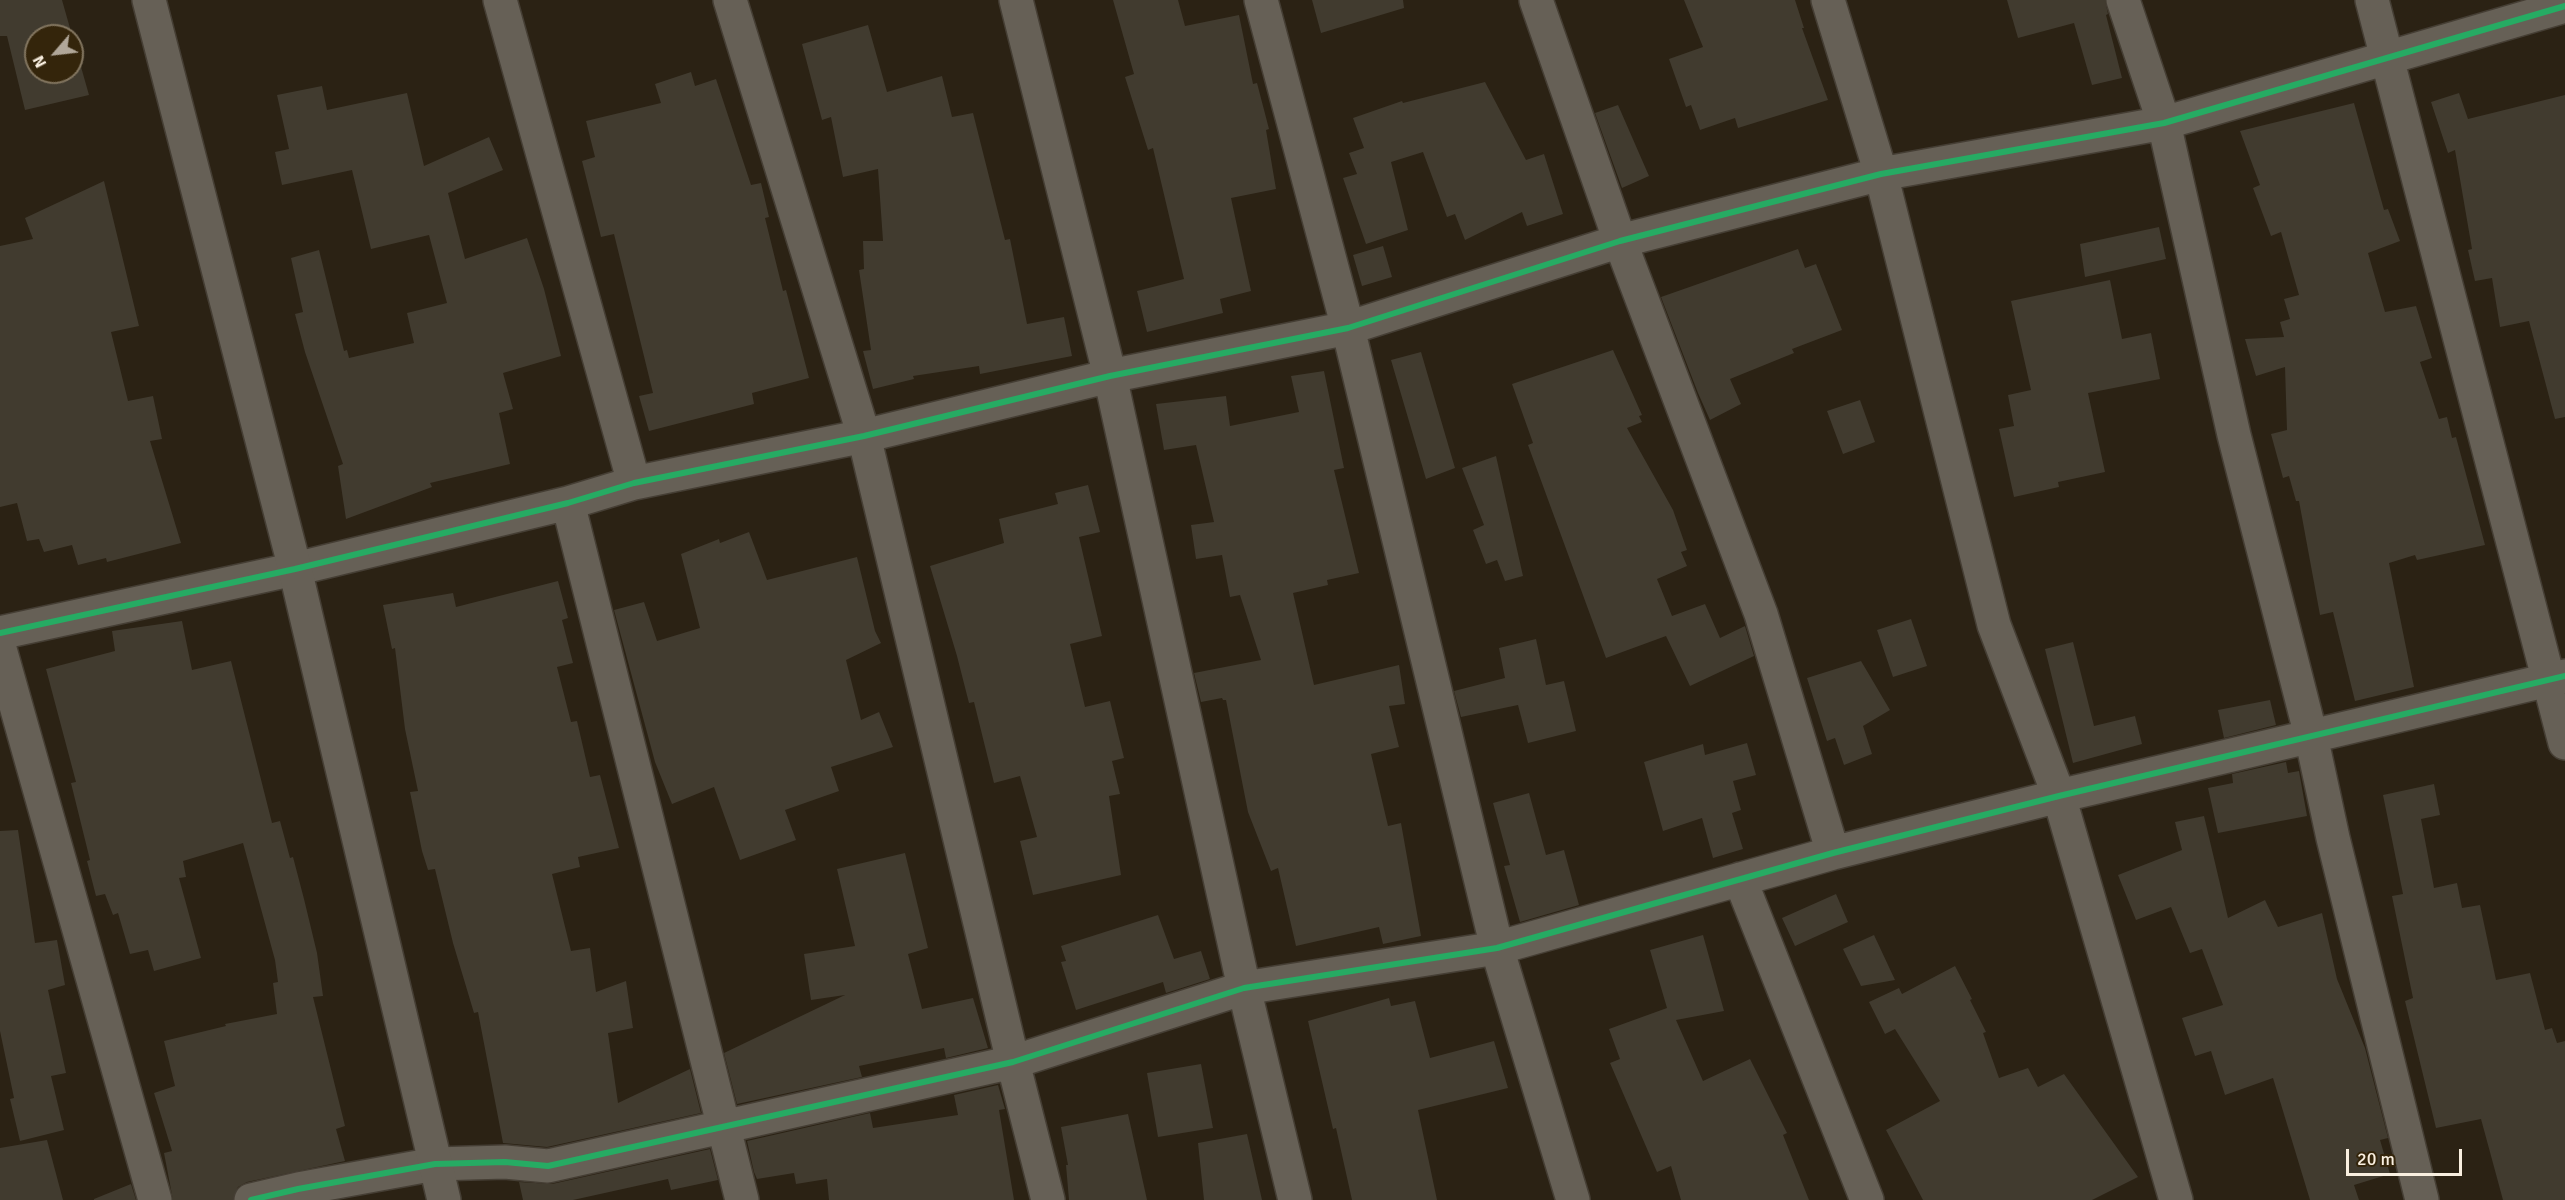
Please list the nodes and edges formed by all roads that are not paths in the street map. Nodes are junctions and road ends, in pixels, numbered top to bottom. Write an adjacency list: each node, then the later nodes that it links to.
1 (149, 0): 20 (street)
2 (500, 0): 18 (street)
3 (730, 0): 17 (street)
4 (1016, 0): 16 (street)
5 (1261, 0): 15 (street)
6 (1536, 0): 14 (street)
7 (1827, 0): 13 (street)
8 (2123, 0): 12 (street)
9 (2372, 0): 11 (street)
10 (2565, 6): 11 (street)
11 (2387, 58): 12 (street); 23 (street)
12 (2164, 123): 13 (street); 24 (street)
13 (1881, 174): 14 (street); 26 (street)
14 (1620, 241): 15 (street); 27 (street)
15 (1348, 328): 16 (street); 29 (street)
16 (1110, 376): 17 (street); 30 (street)
17 (864, 436): 18 (street); 31 (street)
18 (634, 483): 19 (street)
19 (568, 503): 20 (street); 32 (street)
20 (295, 569): 21 (street); 33 (street)
21 (0, 633)
22 (0, 649): 34 (street)
23 (2556, 678): 24 (street); 25 (street)
24 (2311, 736): 26 (street); 43 (street)
25 (2565, 743)
26 (2059, 796): 27 (street); 42 (street)
27 (1833, 853): 28 (street)
28 (1740, 879): 29 (street); 41 (street)
29 (1497, 948): 30 (street); 40 (street)
30 (1244, 987): 31 (street); 39 (street)
31 (1012, 1062): 32 (street); 38 (street)
32 (722, 1126): 33 (street); 37 (street)
33 (435, 1164): 35 (street); 36 (street)
34 (155, 1200)
35 (251, 1200)
36 (444, 1200)
37 (742, 1200)
38 (1048, 1200)
39 (1294, 1200)
40 (1573, 1200)
41 (1867, 1200)
42 (2176, 1200)
43 (2422, 1200)

